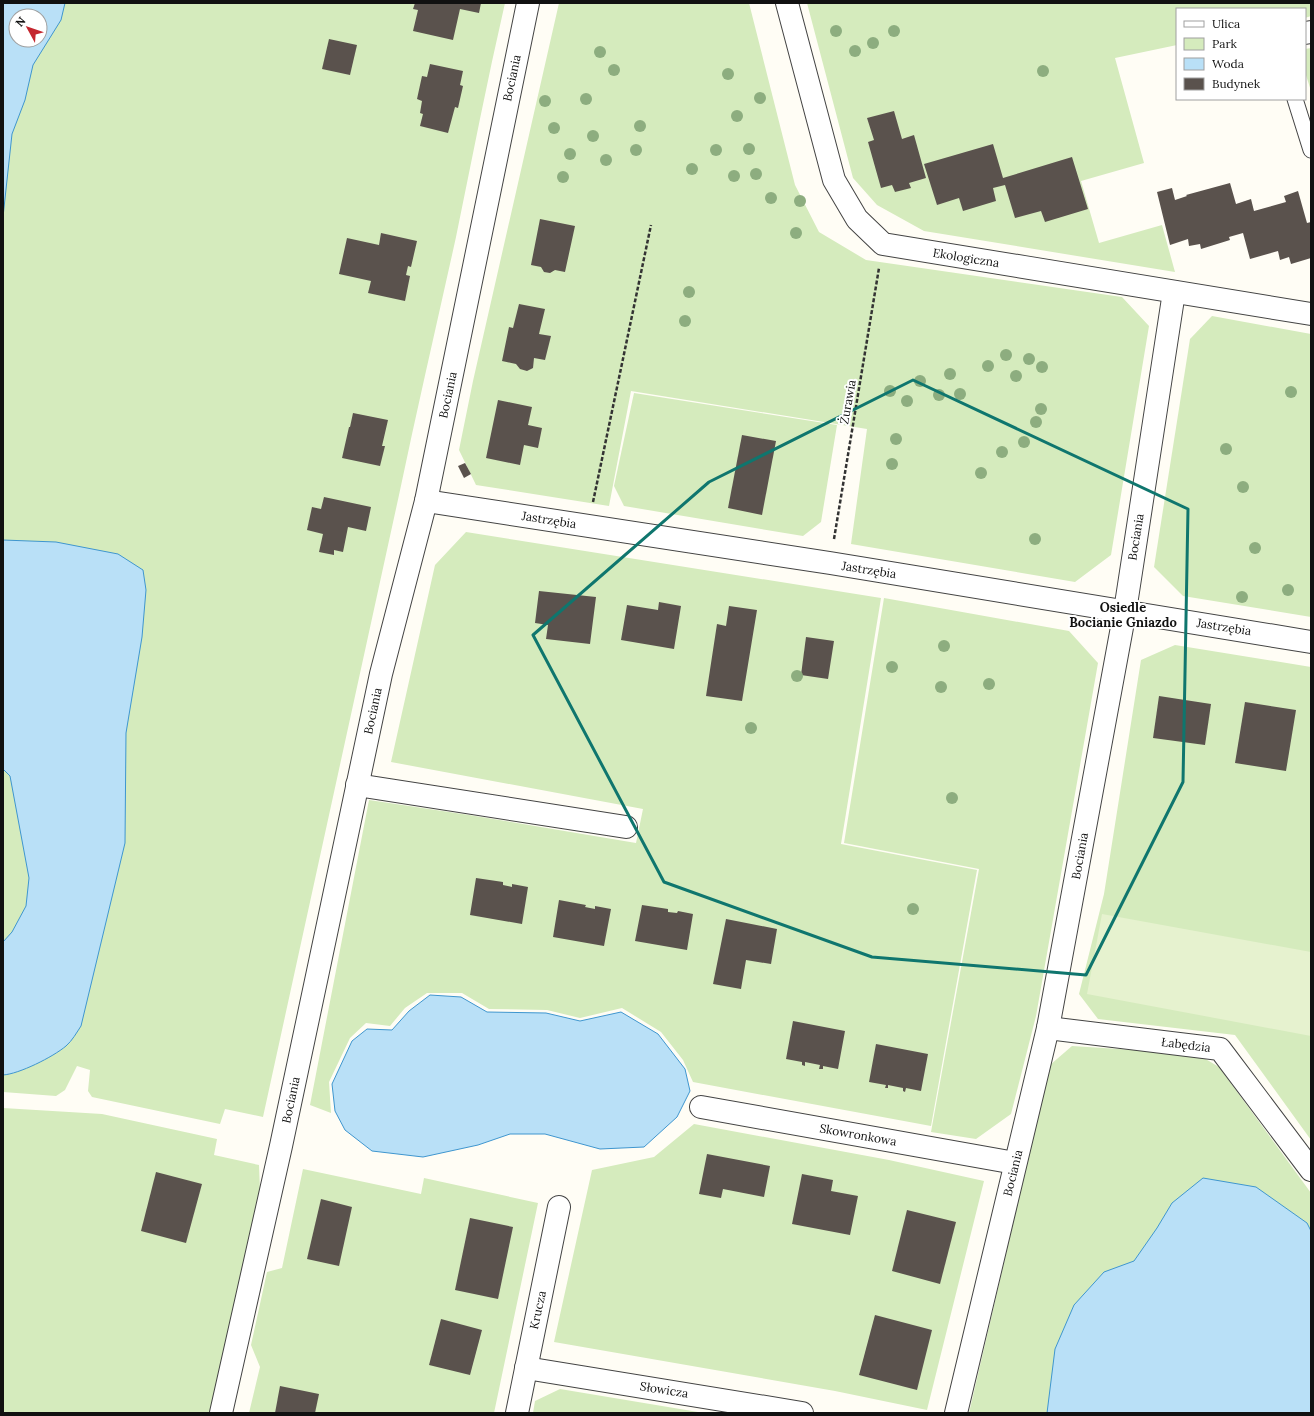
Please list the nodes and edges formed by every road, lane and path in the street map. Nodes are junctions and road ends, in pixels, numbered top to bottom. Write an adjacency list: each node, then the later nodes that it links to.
1 (528, 3): 9 (street, Bociania)
2 (786, 3): 6 (street)
3 (1296, 100): 4 (lane)
4 (1311, 150)
5 (651, 225): 10 (path)
6 (883, 244): 7 (street, Ekologiczna); 11 (path, Żurawia)
7 (1174, 292): 8 (street, Ekologiczna); 12 (street, Bociania)
8 (1311, 314)
9 (426, 502): 10 (street, Jastrzębia); 14 (street, Bociania)
10 (588, 526): 11 (street, Jastrzębia)
11 (830, 563): 12 (street, Jastrzębia)
12 (1125, 611): 13 (street, Jastrzębia); 16 (street, Bociania)
13 (1311, 642)
14 (357, 785): 15 (street); 22 (street, Bociania)
15 (626, 827)
16 (1048, 1028): 18 (street, Bociania); 19 (street, Łabędzia)
17 (701, 1107): 18 (street, Skowronkowa)
18 (1015, 1163): 25 (street, Bociania)
19 (1311, 1170)
20 (559, 1207): 21 (street, Krucza)
21 (526, 1368): 23 (street, Krucza); 24 (street, Słowicza)
22 (222, 1413)
23 (517, 1413)
24 (802, 1413)
25 (956, 1413)

